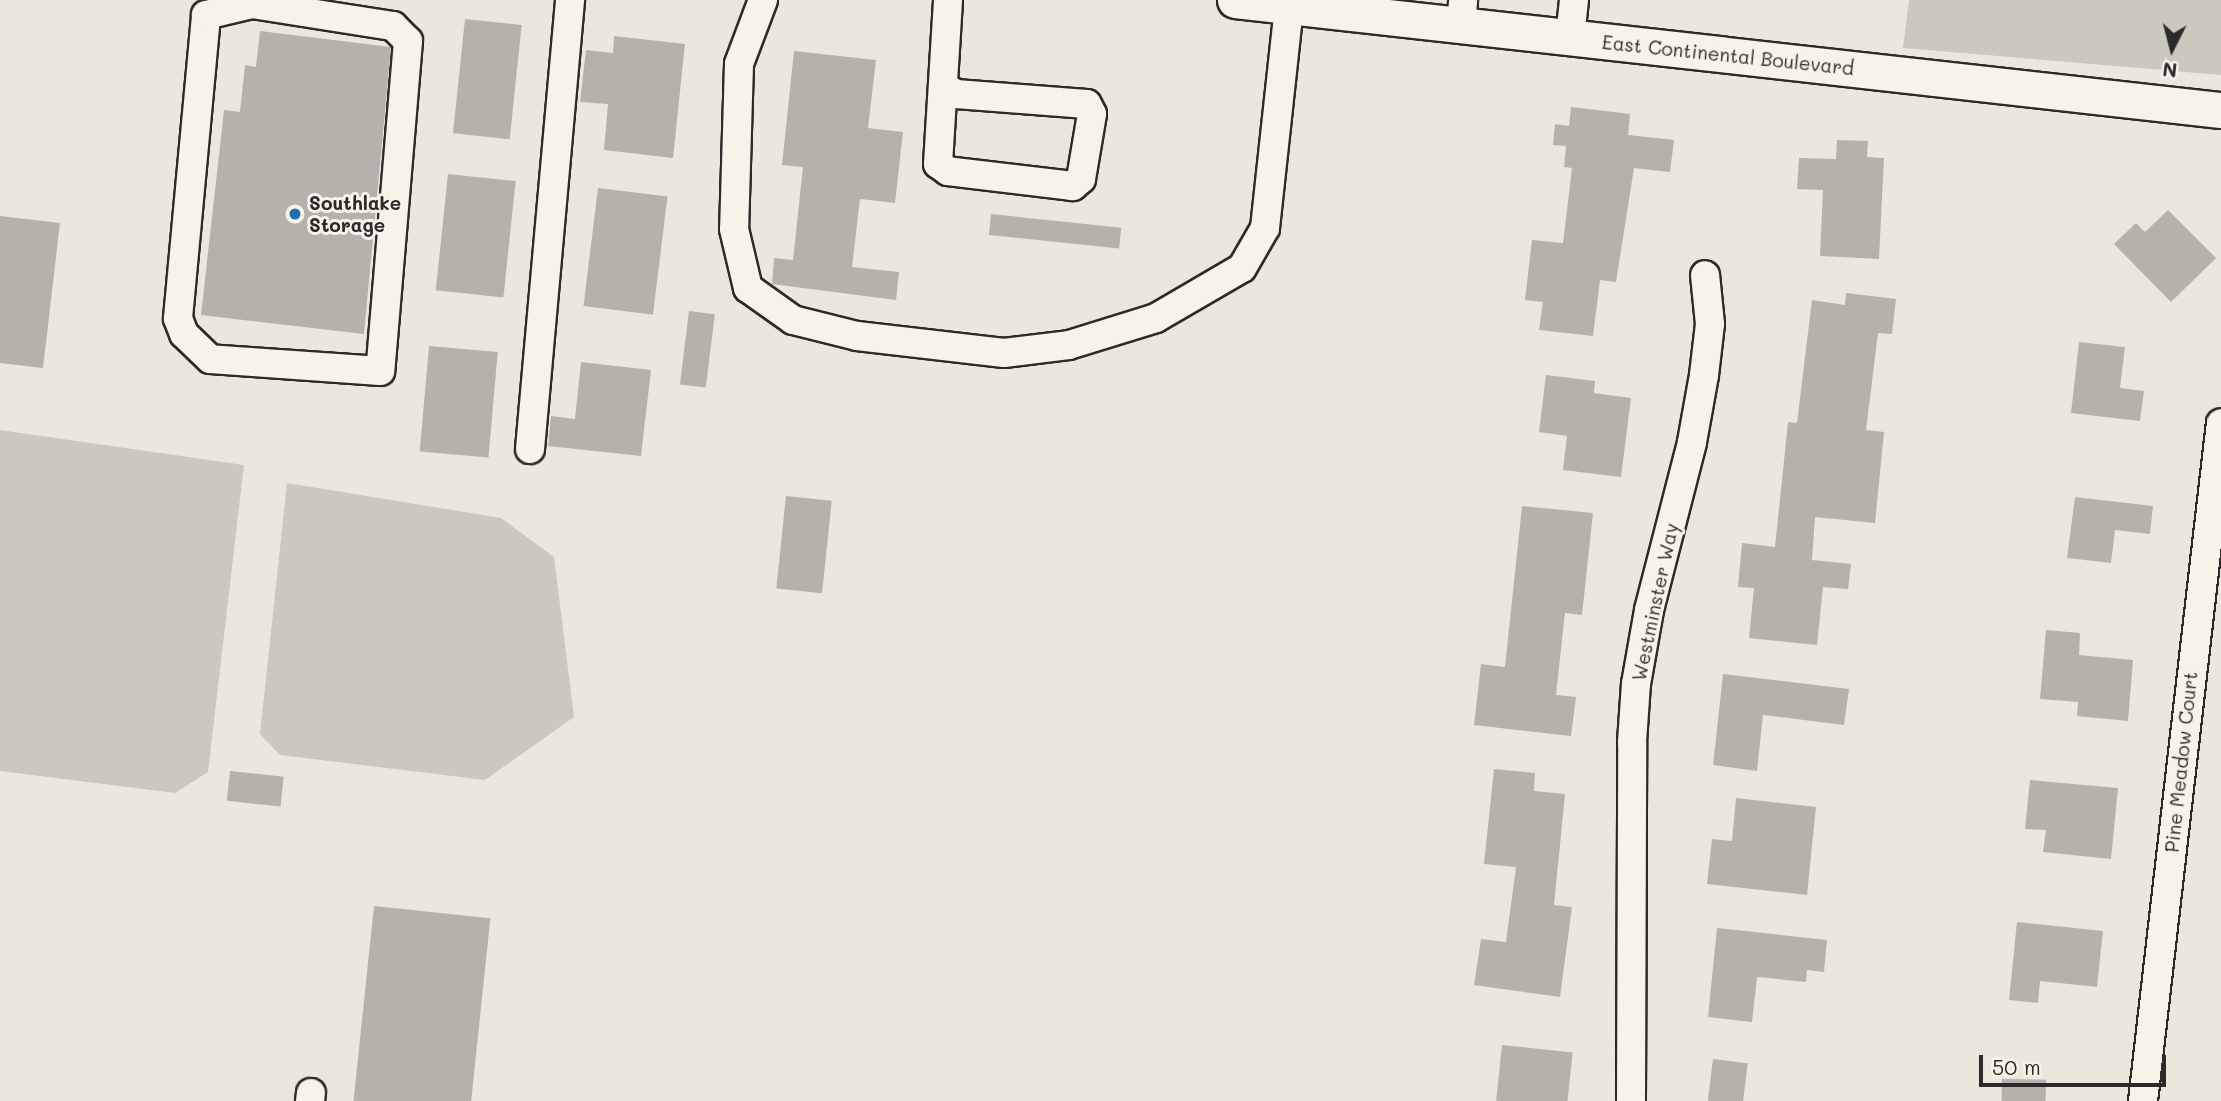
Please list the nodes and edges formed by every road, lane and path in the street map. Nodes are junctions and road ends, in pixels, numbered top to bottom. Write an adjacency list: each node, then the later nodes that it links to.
1 (570, 0): 16 (street)
2 (763, 0): 7 (street)
3 (948, 0): 12 (street)
4 (1236, 0): 7 (main road, East Continental Boulevard)
5 (1574, 0): 11 (street)
6 (252, 2): 9 (street); 9 (street)
7 (1289, 6): 8 (main road, East Continental Boulevard)
8 (1364, 7): 10 (main road, East Continental Boulevard)
9 (199, 8)
10 (1462, 13): 11 (main road, East Continental Boulevard)
11 (1570, 38): 13 (main road, East Continental Boulevard)
12 (943, 86): 12 (street)
13 (2221, 110)
14 (1705, 275): 17 (street, Westminster Way)
15 (2221, 423): 18 (street, Pine Meadow Court)
16 (530, 449)
17 (1631, 1101)
18 (2143, 1101)

